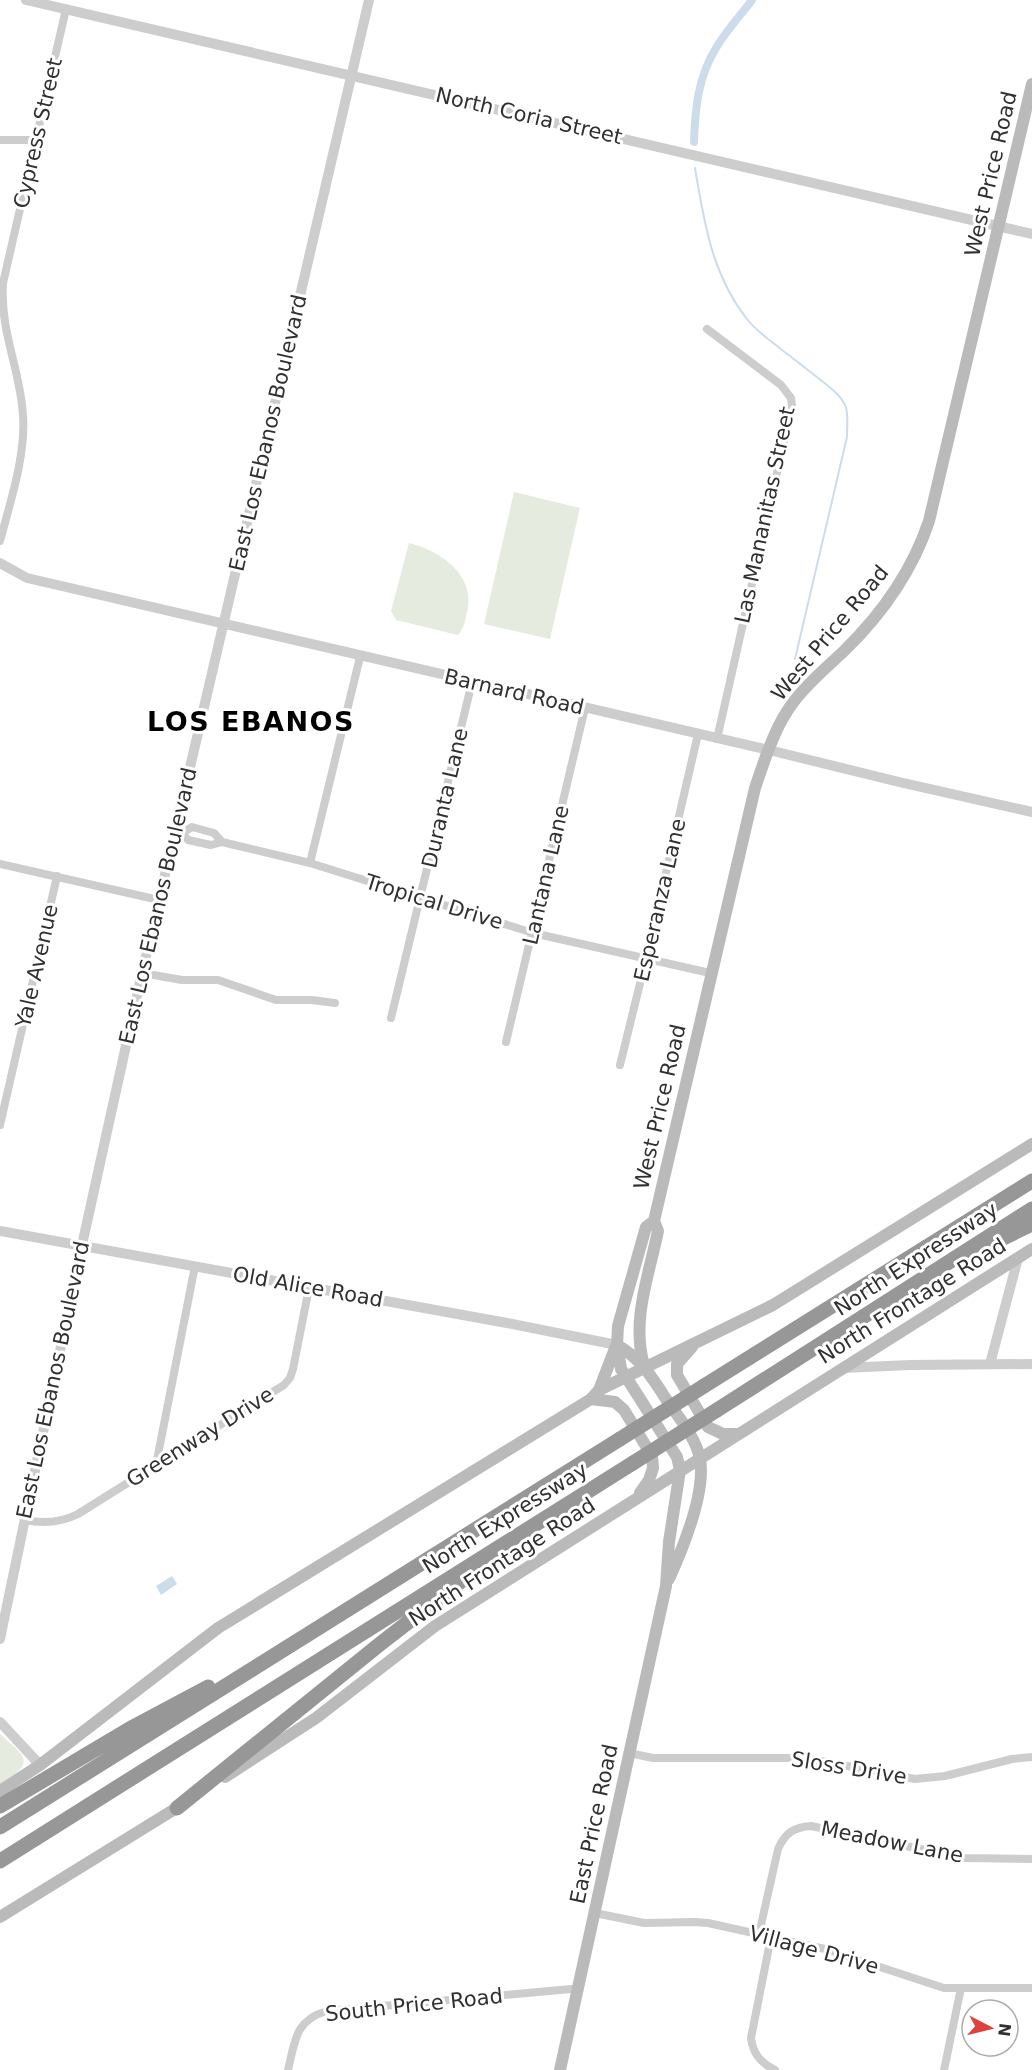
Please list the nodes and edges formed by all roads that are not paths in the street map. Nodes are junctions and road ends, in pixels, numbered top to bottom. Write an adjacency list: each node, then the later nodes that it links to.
1 (26, 0): 3 (street, North Coria Street)
2 (369, 0): 4 (street, East Los Ebanos Boulevard)
3 (66, 9): 4 (street, North Coria Street); 7 (street, Cypress Street)
4 (353, 75): 8 (street, North Coria Street); 14 (street, East Los Ebanos Boulevard)
5 (1032, 84): 8 (main road, West Price Road)
6 (0, 140): 7 (street)
7 (36, 140): 11 (street, Cypress Street)
8 (998, 226): 9 (street, North Coria Street); 20 (main road, West Price Road)
9 (1032, 234)
10 (707, 329): 19 (street, Las Mananitas Street)
11 (3, 341): 12 (street, Cypress Street)
12 (0, 542)
13 (0, 563): 14 (street, Barnard Road)
14 (223, 624): 15 (street, Barnard Road); 22 (street, East Los Ebanos Boulevard)
15 (360, 657): 16 (street, Barnard Road); 24 (street)
16 (472, 682): 17 (street, Barnard Road); 27 (street, Duranta Lane)
17 (585, 708): 18 (street, Barnard Road); 29 (street, Lantana Lane)
18 (698, 734): 19 (street, Barnard Road); 30 (street, Esperanza Lane)
19 (717, 739): 20 (street, Barnard Road)
20 (769, 750): 21 (street, Barnard Road); 32 (main road, West Price Road)
21 (1032, 812)
22 (179, 832): 23 (street, Tropical Drive); 23 (street, Tropical Drive); 28 (street, East Los Ebanos Boulevard)
23 (222, 842): 24 (street, Tropical Drive)
24 (310, 863): 27 (street, Tropical Drive)
25 (0, 864): 26 (street)
26 (57, 876): 28 (street); 37 (street, Yale Avenue)
27 (421, 897): 29 (street, Tropical Drive); 34 (street, Duranta Lane)
28 (159, 900): 31 (street, East Los Ebanos Boulevard)
29 (533, 933): 30 (street, Tropical Drive); 35 (street, Lantana Lane)
30 (646, 959): 32 (street, Tropical Drive); 36 (street, Esperanza Lane)
31 (142, 973): 33 (street); 45 (street, East Los Ebanos Boulevard)
32 (710, 973): 42 (main road, West Price Road)
33 (335, 1003)
34 (391, 1018)
35 (506, 1041)
36 (620, 1065)
37 (0, 1125)
38 (1032, 1144): 52 (main road, North Expressway)
39 (1032, 1168): 46 (highway)
40 (1032, 1181): 46 (highway, North Expressway)
41 (1032, 1209): 50 (highway, North Expressway)
42 (654, 1221): 53 (main road, West Price Road); 56 (main road)
43 (1032, 1224): 50 (highway)
44 (0, 1231): 45 (street, Old Alice Road)
45 (82, 1245): 49 (street, Old Alice Road); 67 (street, East Los Ebanos Boulevard)
46 (929, 1245): 70 (highway, North Expressway, bridge)
47 (1032, 1249): 48 (main road, North Frontage Road)
48 (1018, 1258): 54 (street); 57 (main road, North Frontage Road)
49 (195, 1266): 51 (street, Old Alice Road); 63 (street)
50 (933, 1271): 68 (highway, North Expressway, bridge)
51 (309, 1288): 53 (street, Old Alice Road); 63 (street, Greenway Drive)
52 (700, 1339): 56 (main road, North Expressway); 60 (main road)
53 (617, 1345): 56 (main road); 58 (main road, West Price Road); 59 (main road)
54 (990, 1364): 55 (street); 57 (street)
55 (1032, 1364)
56 (644, 1366): 58 (main road, North Expressway); 62 (main road, East Price Road)
57 (843, 1368): 60 (main road, North Frontage Road)
58 (626, 1376): 59 (main road, North Expressway); 64 (main road)
59 (595, 1394): 65 (main road); 75 (main road, North Expressway)
60 (738, 1434): 61 (main road, North Frontage Road)
61 (724, 1444): 62 (main road, North Frontage Road); 66 (main road)
62 (700, 1458): 64 (main road, North Frontage Road); 66 (main road, East Price Road)
63 (156, 1465): 67 (street, Greenway Drive)
64 (680, 1470): 65 (main road, North Frontage Road); 69 (main road, East Price Road)
65 (634, 1501): 78 (main road, North Frontage Road)
66 (695, 1509): 69 (main road, East Price Road)
67 (24, 1520): 71 (street, East Los Ebanos Boulevard)
68 (537, 1522): 78 (highway); 81 (highway, North Expressway)
69 (666, 1586): 73 (main road, East Price Road)
70 (327, 1623): 77 (highway); 79 (highway, North Expressway)
71 (0, 1639)
72 (0, 1722): 75 (street)
73 (629, 1753): 74 (street, Sloss Drive); 82 (main road, East Price Road)
74 (1032, 1757)
75 (40, 1765): 76 (main road, North Expressway)
76 (0, 1791)
77 (0, 1806)
78 (177, 1808): 83 (main road, North Frontage Road)
79 (0, 1827)
80 (1032, 1859): 84 (street, Meadow Lane)
81 (0, 1861)
82 (595, 1913): 84 (street, Village Drive); 88 (main road, East Price Road)
83 (0, 1917)
84 (759, 1934): 85 (street, Village Drive)
85 (771, 1937): 86 (street, Village Drive); 91 (street)
86 (961, 1988): 87 (street, Village Drive); 92 (street)
87 (1032, 1988)
88 (577, 1990): 89 (street, South Price Road); 90 (main road, East Price Road)
89 (288, 2070)
90 (560, 2070)
91 (775, 2070)
92 (944, 2070)

